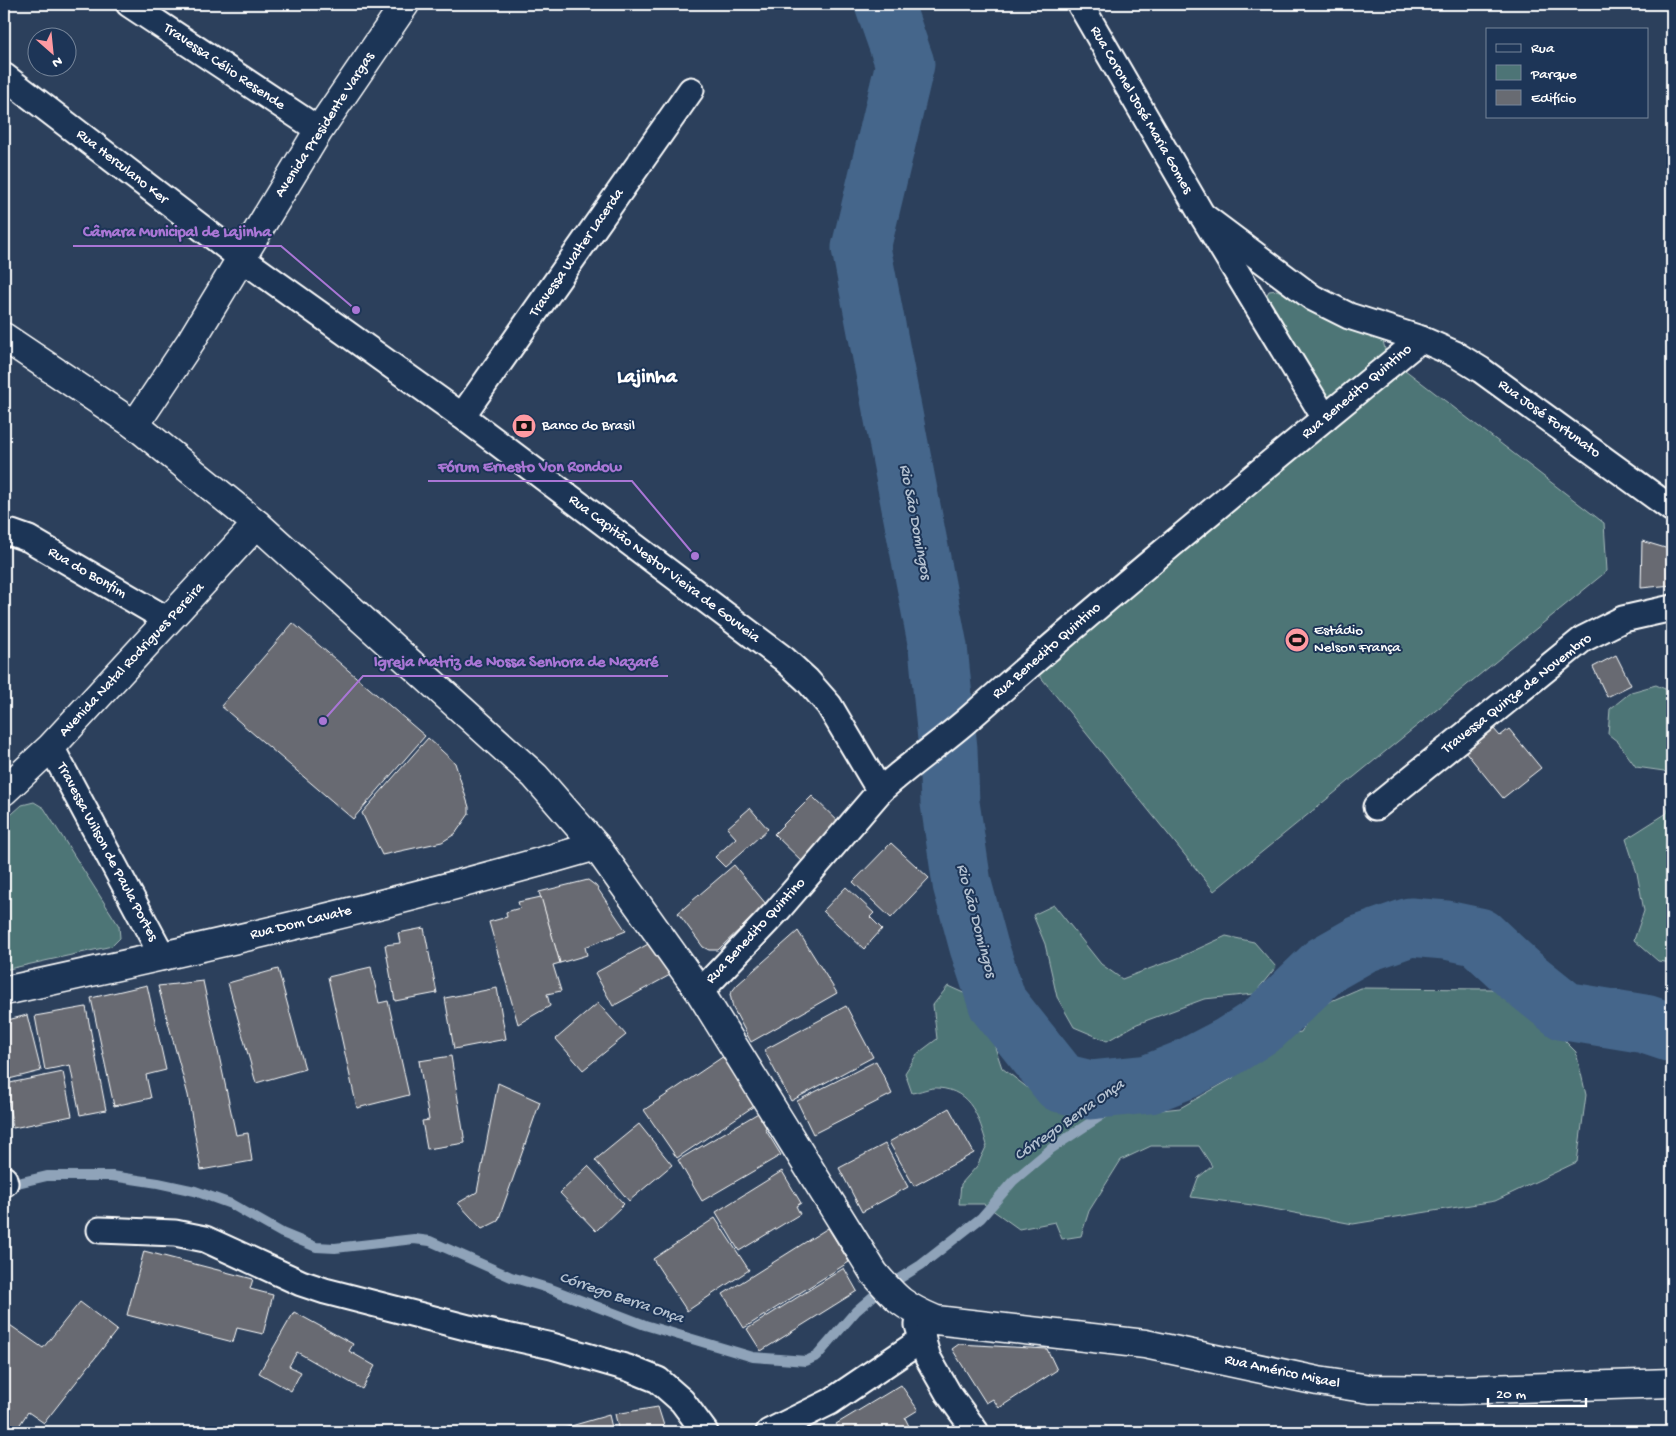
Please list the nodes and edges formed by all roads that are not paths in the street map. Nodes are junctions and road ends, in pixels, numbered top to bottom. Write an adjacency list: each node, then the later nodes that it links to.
1 (129, 4): 6 (street, Travessa Célio Resende)
2 (405, 4): 6 (main road, Avenida Presidente Vargas)
3 (1080, 4): 7 (street, Rua Coronel José Maria Gomes)
4 (4, 76): 8 (street, Rua Herculano Ker)
5 (691, 90): 11 (street, Travessa Walter Lacerda)
6 (319, 130): 8 (main road, Avenida Presidente Vargas)
7 (1202, 215): 10 (street, Rua Coronel José Maria Gomes); 12 (street, Rua Coronel José Maria Gomes)
8 (241, 258): 11 (street, Rua Capitão Nestor Vieira de Gouveia); 13 (main road, Avenida Presidente Vargas)
9 (4, 337): 13 (main road)
10 (1421, 339): 12 (street, Rua Benedito Quintino); 14 (street, Rua José Fortunato)
11 (462, 416): 21 (street, Rua Capitão Nestor Vieira de Gouveia)
12 (1325, 418): 21 (street, Rua Benedito Quintino)
13 (135, 425): 15 (main road)
14 (1672, 509)
15 (257, 524): 18 (main road, Avenida Natal Rodrigues Pereira); 23 (main road)
16 (4, 533): 18 (street, Rua do Bonfim)
17 (1672, 608): 22 (street, Travessa Quinze de Novembro)
18 (168, 620): 19 (main road, Avenida Natal Rodrigues Pereira)
19 (51, 748): 20 (main road, Avenida Natal Rodrigues Pereira); 24 (street, Travessa Wilson de Paula Portes)
20 (4, 791)
21 (880, 792): 26 (street, Rua Benedito Quintino)
22 (1376, 807)
23 (596, 846): 24 (main road, Rua Dom Cavate); 26 (main road)
24 (163, 957): 25 (main road, Rua Dom Cavate)
25 (4, 991)
26 (700, 992): 28 (main road)
27 (100, 1230): 31 (street)
28 (906, 1306): 29 (street); 30 (main road, Rua Américo Misael)
29 (923, 1340): 32 (street); 33 (street)
30 (1672, 1382)
31 (705, 1432)
32 (770, 1432)
33 (976, 1432)

